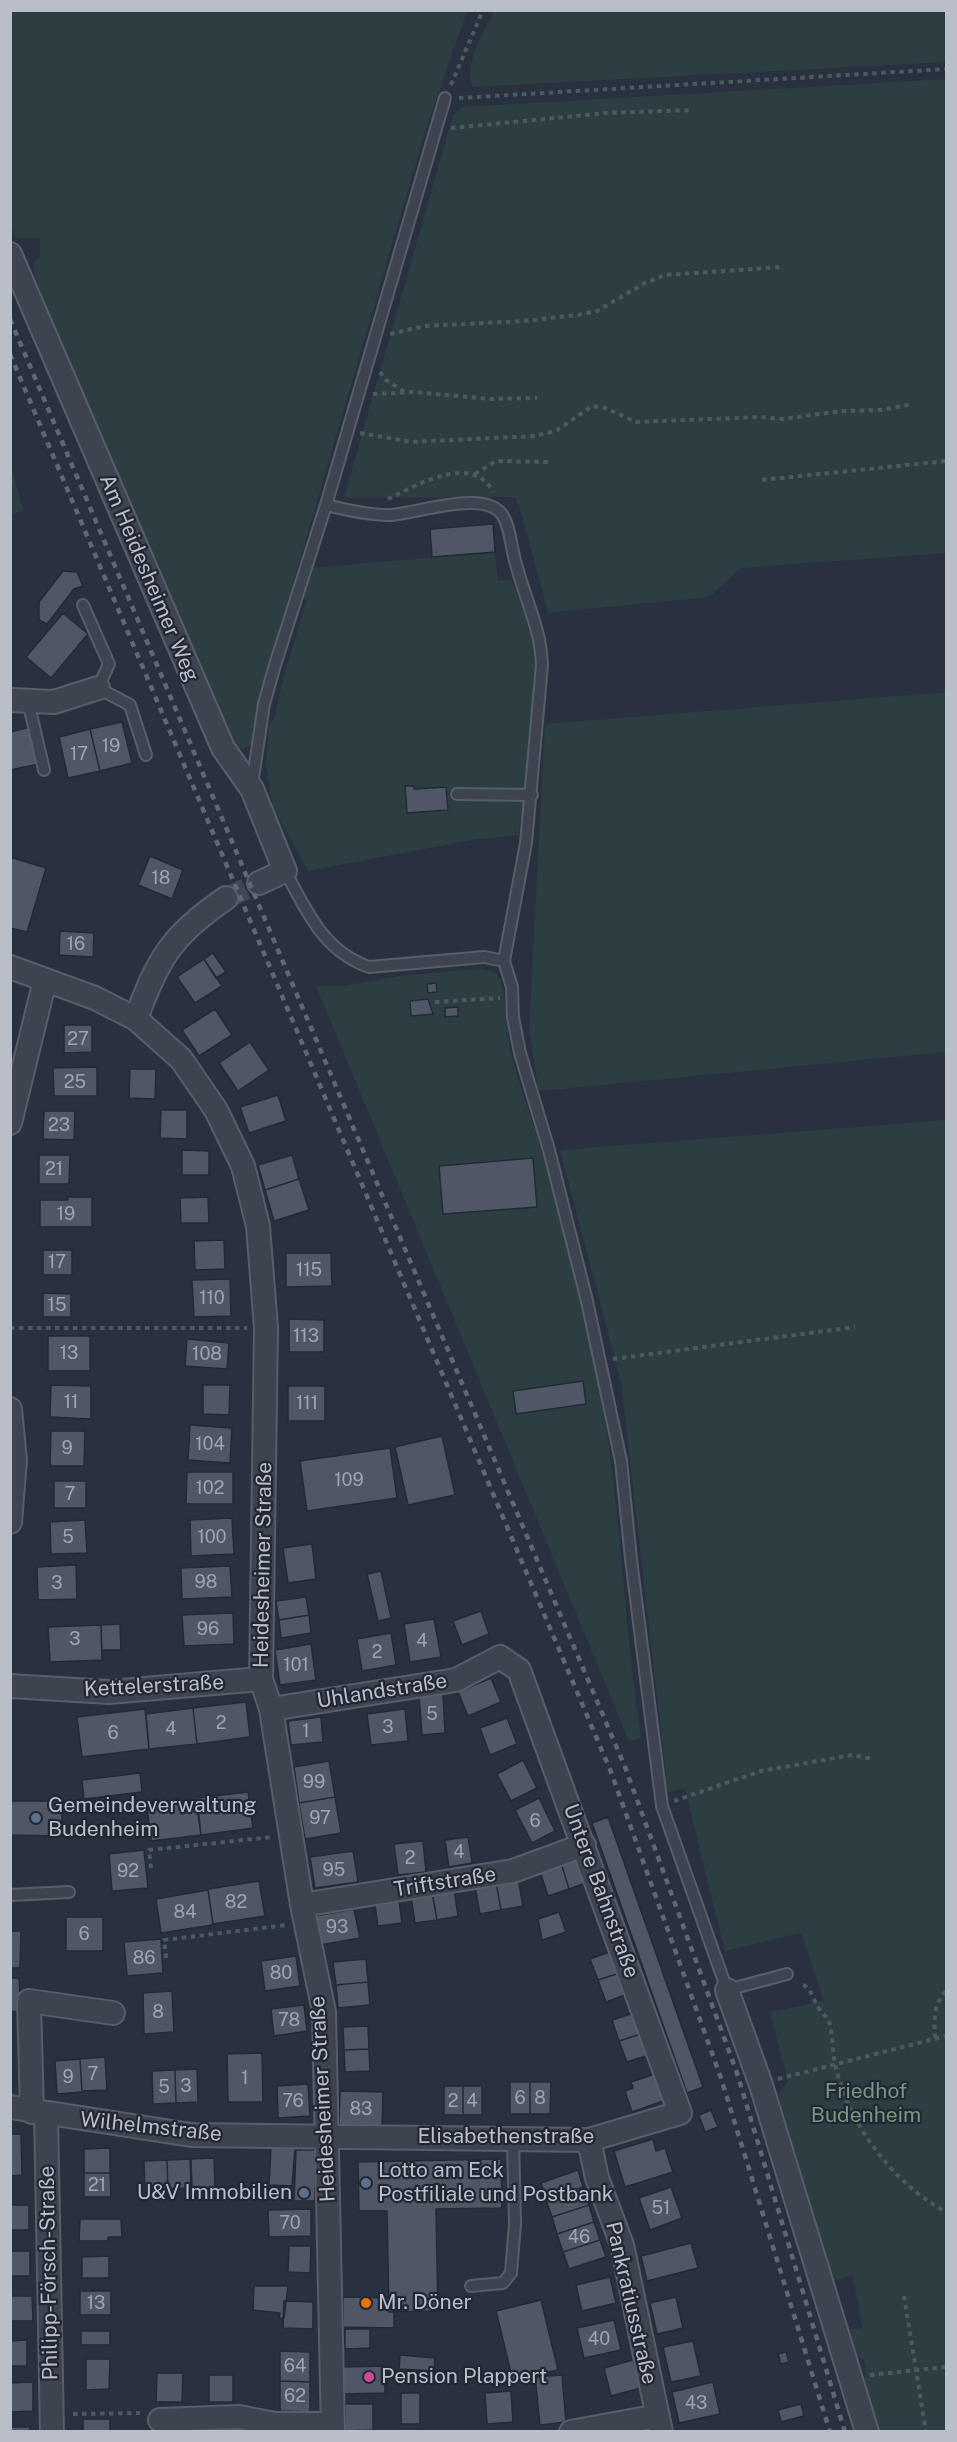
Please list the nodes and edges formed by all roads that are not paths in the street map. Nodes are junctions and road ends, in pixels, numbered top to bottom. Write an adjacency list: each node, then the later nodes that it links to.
1 (445, 98): 3 (lane)
2 (10, 254): 9 (street, Am Heidesheimer Weg)
3 (326, 505): 9 (lane); 11 (lane)
4 (82, 605): 5 (lane)
5 (98, 688): 6 (street); 7 (lane)
6 (19, 700): 8 (lane)
7 (146, 755)
8 (44, 770)
9 (252, 789): 12 (street, Am Heidesheimer Weg)
10 (457, 794): 11 (lane)
11 (532, 795): 15 (lane)
12 (285, 871): 13 (street); 15 (lane)
13 (260, 884)
14 (226, 898): 18 (street)
15 (504, 961): 31 (lane)
16 (10, 967): 17 (street, Heidesheimer Straße)
17 (45, 980): 18 (street, Heidesheimer Straße); 19 (street)
18 (136, 1019): 23 (street, Heidesheimer Straße)
19 (10, 1123)
20 (10, 1409): 21 (street)
21 (10, 1522)
22 (519, 1670): 25 (street, Uhlandstraße); 26 (street, Untere Bahnstraße)
23 (261, 1679): 24 (street, Kettelerstraße); 25 (street, Heidesheimer Straße)
24 (10, 1686)
25 (271, 1708): 29 (street, Heidesheimer Straße)
26 (585, 1845): 29 (street, Triftstraße); 34 (street, Untere Bahnstraße)
27 (69, 1892): 28 (lane)
28 (10, 1895)
29 (304, 1914): 35 (street, Heidesheimer Straße)
30 (787, 1974): 31 (lane)
31 (727, 1990): 44 (street)
32 (112, 2013): 33 (street, Philipp-Försch-Straße)
33 (30, 2111): 35 (street, Wilhelmstraße); 40 (street, Philipp-Försch-Straße)
34 (680, 2113): 37 (street, Elisabethenstraße)
35 (328, 2136): 36 (street, Elisabethenstraße); 42 (street, Heidesheimer Straße)
36 (513, 2139): 37 (street, Elisabethenstraße); 38 (lane)
37 (589, 2140): 41 (street, Pankratiusstraße)
38 (471, 2286)
39 (160, 2420): 42 (street, Heidesheimer Straße)
40 (52, 2423)
41 (659, 2424): 43 (street)
42 (332, 2428)
43 (571, 2432)
44 (867, 2432)

